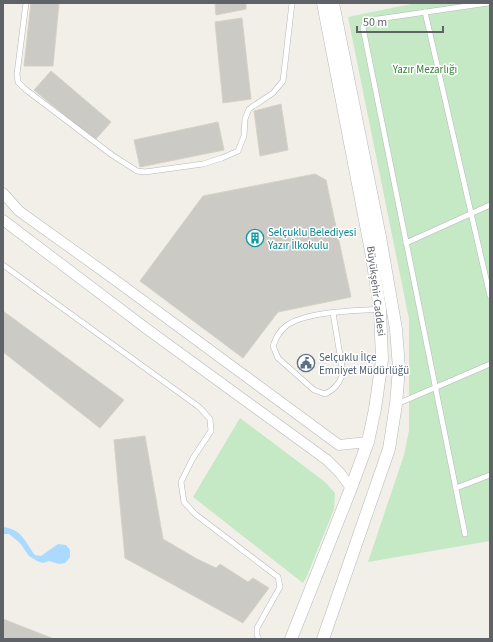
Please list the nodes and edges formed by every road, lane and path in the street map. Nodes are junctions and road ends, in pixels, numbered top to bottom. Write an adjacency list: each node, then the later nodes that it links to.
1 (26, 3): 2 (lane)
2 (292, 3)
3 (323, 3): 14 (street, Büyükşehir Caddesi)
4 (334, 3): 18 (street, Büyükşehir Caddesi)
5 (488, 3): 6 (lane)
6 (425, 12): 9 (lane); 11 (lane)
7 (3, 193): 20 (street)
8 (490, 205): 9 (lane)
9 (471, 214): 11 (lane); 13 (lane)
10 (3, 220): 21 (street)
11 (406, 243): 17 (lane)
12 (3, 265): 26 (lane)
13 (490, 296)
14 (380, 309): 15 (lane); 19 (street, Büyükşehir Caddesi)
15 (333, 314): 15 (lane)
16 (490, 364): 17 (lane)
17 (436, 387): 18 (lane); 24 (lane)
18 (396, 404): 28 (street, Büyükşehir Caddesi)
19 (368, 442): 20 (street); 23 (street, Büyükşehir Caddesi)
20 (339, 445): 21 (street)
21 (327, 460): 23 (street)
22 (490, 476): 24 (lane)
23 (351, 488): 27 (street, Büyükşehir Caddesi)
24 (456, 488): 25 (lane)
25 (465, 534)
26 (259, 639)
27 (291, 639)
28 (323, 639)

